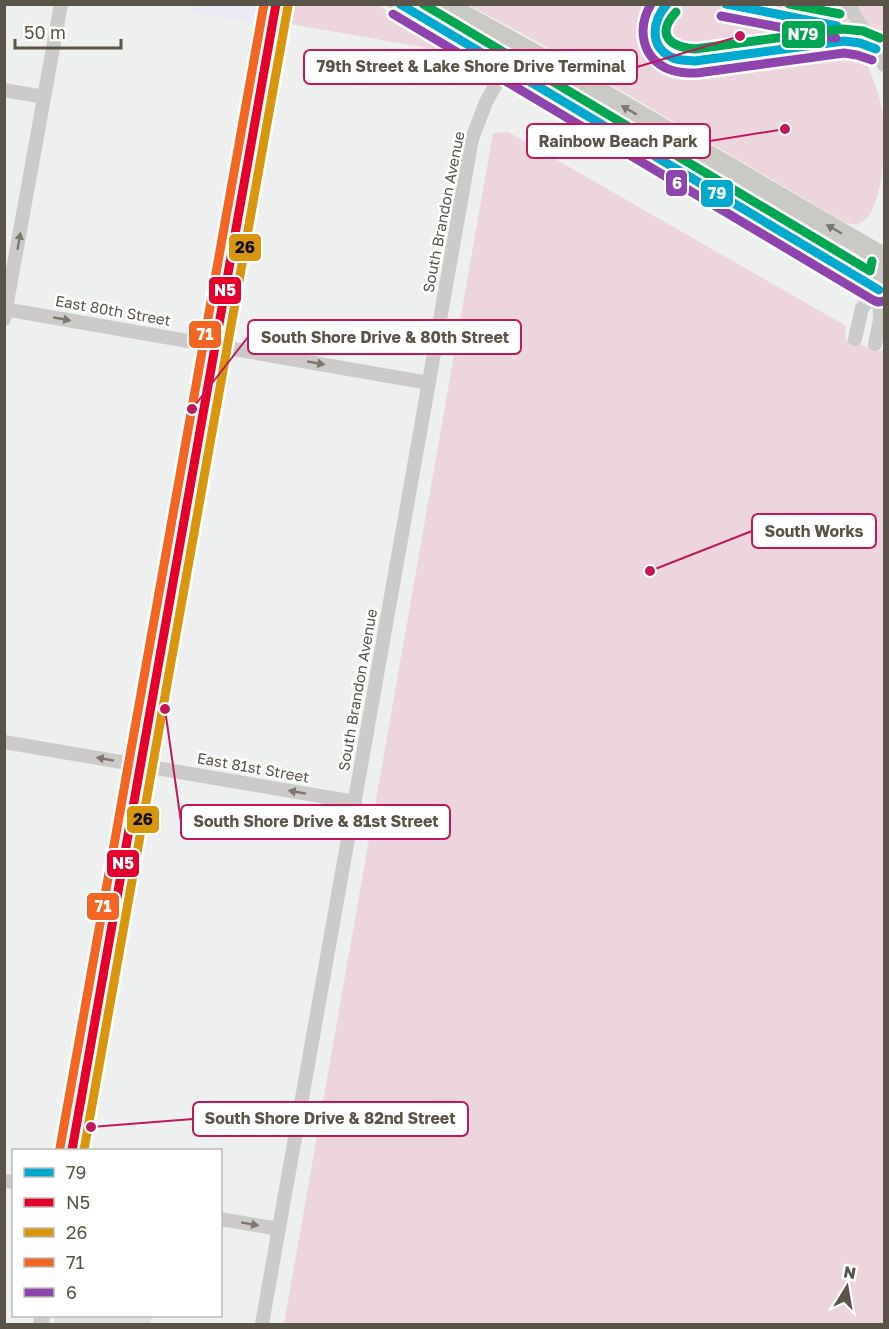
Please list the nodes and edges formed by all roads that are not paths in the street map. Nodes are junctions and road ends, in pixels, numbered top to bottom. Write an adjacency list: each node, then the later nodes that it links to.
1 (61, 4): 9 (street)
2 (276, 4): 15 (street)
3 (399, 4): 7 (main road)
4 (443, 4): 10 (main road, one-way to 4)
5 (848, 4): 6 (street)
6 (885, 65)
7 (505, 68): 11 (main road); 16 (street, South Brandon Avenue)
8 (4, 90): 9 (street)
9 (44, 97): 12 (street, one-way to 9)
10 (885, 260): 11 (street)
11 (882, 292): 13 (street); 14 (street)
12 (5, 312): 15 (street, East 80th Street, one-way to 15)
13 (855, 339)
14 (875, 344)
15 (215, 345): 16 (street, East 80th Street, one-way to 16); 18 (street)
16 (429, 383): 19 (street, South Brandon Avenue)
17 (4, 742): 18 (street, East 81st Street, one-way to 17)
18 (141, 765): 19 (street, East 81st Street, one-way to 18); 20 (street)
19 (355, 802): 22 (street, South Brandon Avenue)
20 (72, 1149)
21 (222, 1219): 22 (street, one-way to 22)
22 (279, 1229): 23 (street, South Brandon Avenue)
23 (262, 1324)

